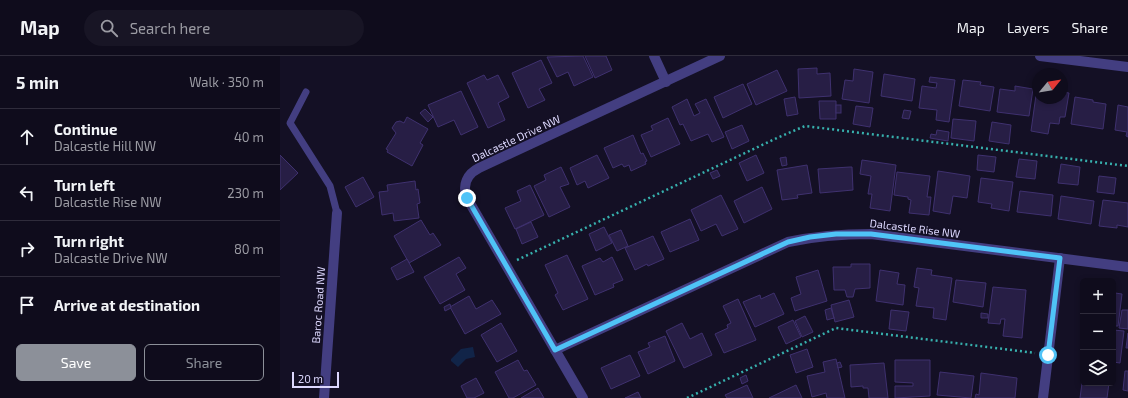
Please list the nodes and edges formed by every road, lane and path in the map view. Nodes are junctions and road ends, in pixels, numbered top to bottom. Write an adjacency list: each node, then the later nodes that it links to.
1 (654, 56): 5 (street)
2 (720, 56): 5 (street, Dalcastle Drive NW)
3 (1040, 56): 4 (street)
4 (1128, 68)
5 (666, 82): 12 (street, Dalcastle Drive NW)
6 (306, 92): 8 (lane)
7 (1128, 166): 10 (path)
8 (337, 213): 14 (street, Baroc Road NW)
9 (1060, 258): 11 (street, Dalcastle Rise NW); 12 (street, Dalcastle Rise NW); 17 (street)
10 (517, 260)
11 (1128, 267)
12 (555, 350): 15 (street, Dalcastle Drive NW)
13 (1035, 353): 16 (path)
14 (324, 398)
15 (583, 398)
16 (687, 398)
17 (1043, 398)

